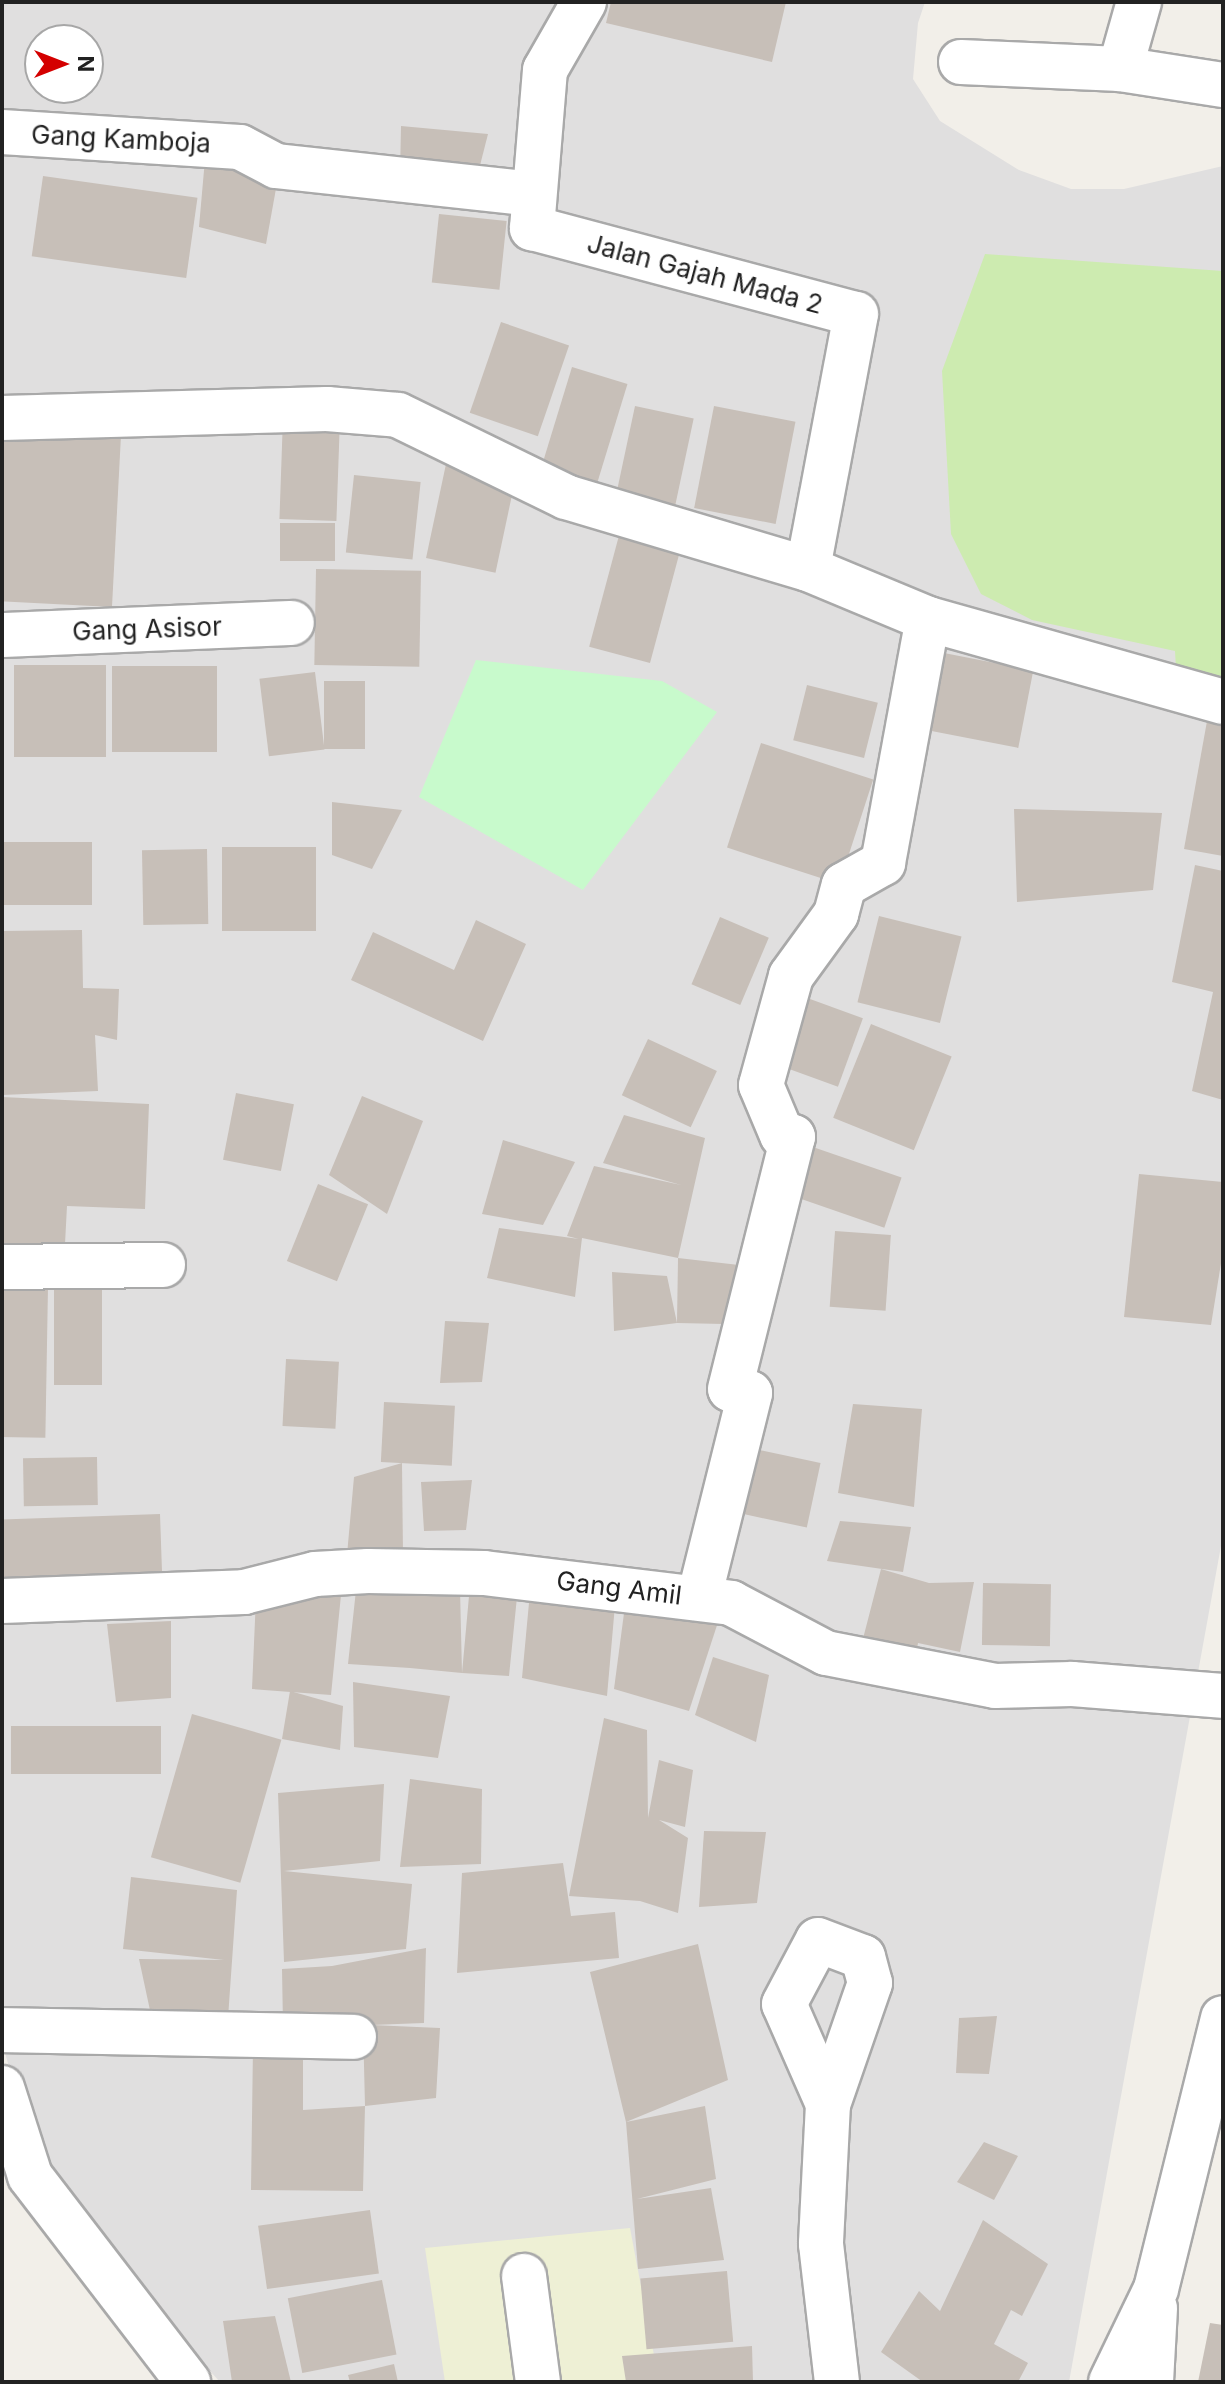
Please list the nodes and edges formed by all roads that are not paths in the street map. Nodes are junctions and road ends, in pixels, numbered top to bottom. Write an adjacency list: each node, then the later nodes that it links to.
1 (584, 2): 7 (street, Jalan Gajah Mada 2)
2 (1139, 2): 4 (street)
3 (961, 62): 4 (street)
4 (1120, 69): 5 (street)
5 (1223, 85)
6 (2, 132): 7 (street, Gang Kamboja)
7 (533, 194): 9 (street, Jalan Gajah Mada 2)
8 (2, 418): 9 (street)
9 (808, 569): 10 (street)
10 (928, 619): 13 (street); 16 (street)
11 (292, 623): 12 (street, Gang Asisor)
12 (2, 635)
13 (1223, 702)
14 (163, 1265): 15 (street)
15 (2, 1267)
16 (699, 1598): 17 (street, Gang Amil); 18 (street, Gang Amil)
17 (2, 1601)
18 (1223, 1696)
19 (1223, 2018): 25 (street)
20 (2, 2030): 21 (street)
21 (354, 2037)
22 (2, 2088): 26 (street)
23 (828, 2104): 28 (street)
24 (524, 2276): 27 (street)
25 (1156, 2289): 29 (street); 30 (street)
26 (188, 2382)
27 (538, 2382)
28 (837, 2382)
29 (1111, 2382)
30 (1151, 2382)

